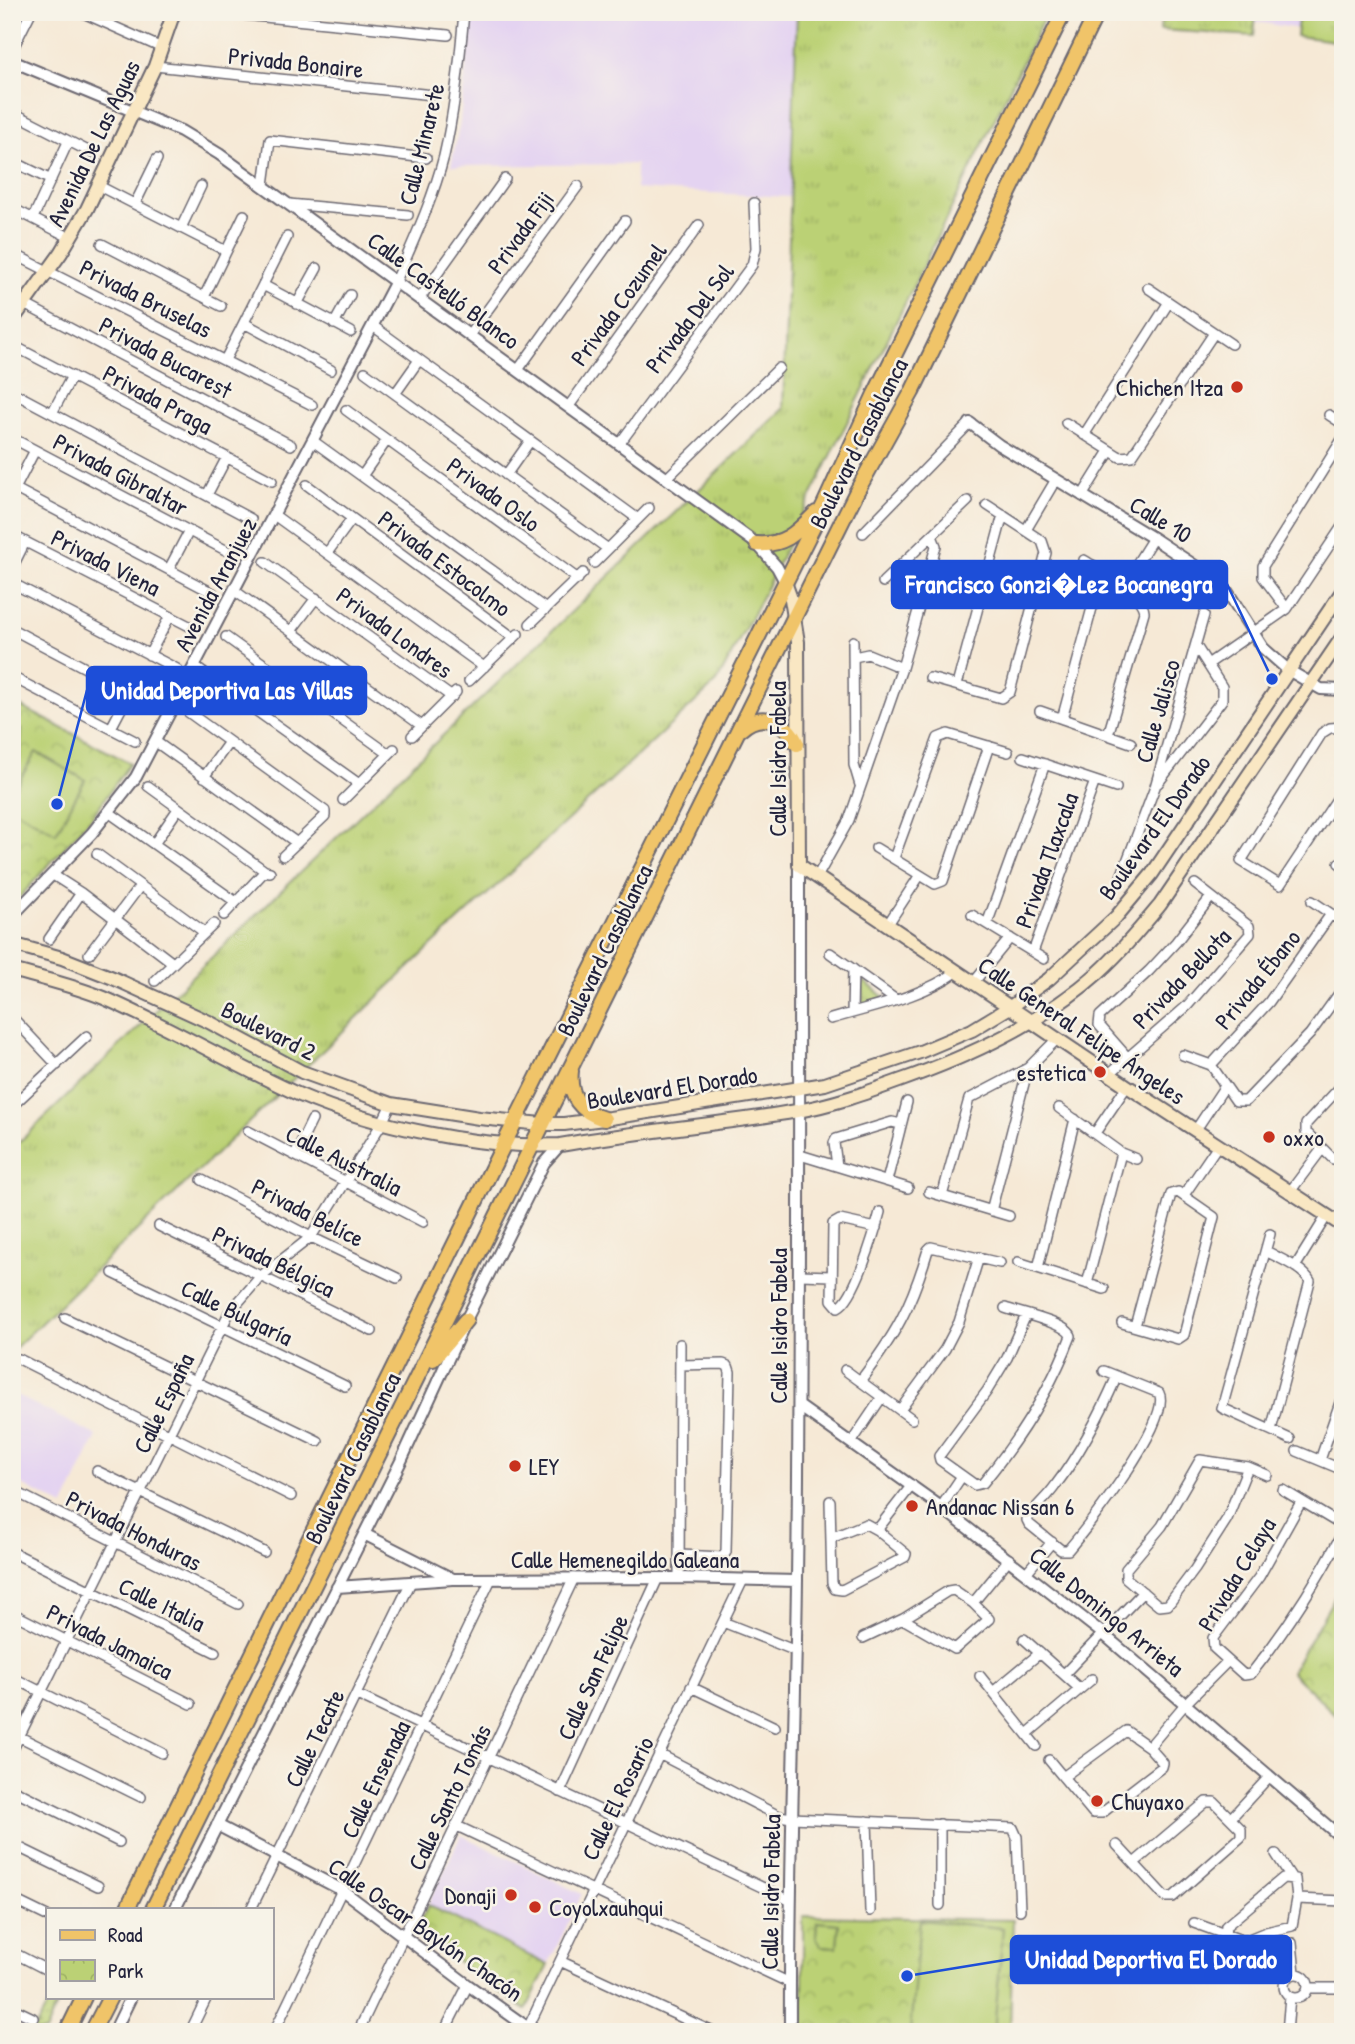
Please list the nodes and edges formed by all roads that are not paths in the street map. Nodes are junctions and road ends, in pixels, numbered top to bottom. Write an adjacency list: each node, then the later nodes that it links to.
1 (31, 12): 10 (street)
2 (81, 12): 9 (street)
3 (174, 12): 9 (main road, Avenida De Las Aguas)
4 (213, 12): 8 (street)
5 (464, 12): 44 (street, Calle Minarete)
6 (1064, 12): 101 (main road, Boulevard Casablanca)
7 (1097, 12): 141 (main road, Boulevard Casablanca)
8 (447, 35)
9 (162, 48): 12 (main road, Avenida De Las Aguas)
10 (12, 50)
11 (12, 61): 14 (street, Calle Castelló Blanco)
12 (155, 66): 13 (street, Privada Bonaire); 14 (main road, Avenida De Las Aguas)
13 (433, 95)
14 (135, 110): 23 (street, Calle Castelló Blanco); 24 (main road, Avenida De Las Aguas)
15 (12, 113): 16 (street)
16 (68, 142): 17 (street); 22 (street)
17 (92, 153)
18 (426, 158): 23 (street)
19 (157, 159): 28 (street)
20 (12, 161): 22 (street)
21 (505, 179): 49 (street)
22 (51, 180): 33 (street)
23 (264, 185): 29 (street, Calle Castelló Blanco)
24 (99, 186): 28 (street); 38 (main road, Avenida De Las Aguas)
25 (201, 186): 36 (street)
26 (578, 186): 60 (street, Privada Fiji)
27 (754, 203): 86 (street, Privada Del Sol)
28 (135, 204): 36 (street)
29 (289, 204): 32 (street); 44 (street, Calle Castelló Blanco)
30 (12, 208): 33 (street)
31 (244, 215): 40 (street)
32 (408, 215)
33 (33, 218): 38 (street)
34 (625, 220): 67 (street)
35 (699, 225): 73 (street, Privada Cozumel)
36 (181, 228): 40 (street)
37 (288, 237): 45 (street, Privada Bruselas)
38 (71, 238): 43 (main road, Avenida De Las Aguas)
39 (102, 244): 48 (street)
40 (226, 251): 48 (street)
41 (12, 253): 43 (street, Privada Bruselas)
42 (317, 268): 52 (street)
43 (50, 270): 51 (main road, Avenida De Las Aguas); 63 (street, Privada Bruselas)
44 (396, 281): 49 (street, Calle Castelló Blanco); 57 (street, Avenida Aranjuez)
45 (263, 285): 52 (street); 55 (street, Privada Bruselas)
46 (1148, 288): 50 (street)
47 (350, 295): 56 (street)
48 (204, 297): 53 (street)
49 (420, 298): 60 (street, Calle Castelló Blanco)
50 (1169, 302): 59 (street); 80 (street)
51 (23, 304): 54 (main road, Avenida De Las Aguas); 87 (street, Privada Bucarest)
52 (297, 304): 56 (street)
53 (221, 306)
54 (12, 321)
55 (243, 323): 63 (street, Privada Bruselas); 66 (street, Privada Bruselas)
56 (334, 324): 58 (street)
57 (373, 326): 64 (street); 84 (street, Avenida Aranjuez)
58 (351, 332)
59 (1214, 332): 61 (street); 89 (street)
60 (470, 334): 67 (street, Calle Castelló Blanco)
61 (1231, 344)
62 (16, 346): 69 (street, Privada Praga)
63 (225, 360): 72 (street, Privada Bruselas)
64 (419, 360): 71 (street); 85 (street)
65 (779, 368): 93 (street)
66 (331, 370)
67 (519, 370): 73 (street, Calle Castelló Blanco)
68 (365, 372): 71 (street)
69 (72, 376): 75 (street, Privada Praga); 90 (street, Privada Praga)
70 (12, 392): 75 (street)
71 (395, 394): 91 (street)
72 (312, 405)
73 (569, 406): 86 (street, Calle Castelló Blanco)
74 (346, 410): 83 (street, Privada Oslo)
75 (52, 413): 98 (street)
76 (1329, 415): 79 (street)
77 (970, 423): 95 (street, Calle 10); 112 (street)
78 (1066, 423): 80 (street)
79 (1343, 424)
80 (1084, 435): 89 (street)
81 (12, 438): 88 (street, Privada Gibraltar)
82 (1343, 438): 138 (street)
83 (387, 440): 92 (street); 137 (street, Privada Oslo)
84 (313, 441): 92 (street); 104 (street, Avenida Aranjuez)
85 (530, 441): 91 (street); 108 (street)
86 (620, 443): 93 (street, Calle Castelló Blanco)
87 (292, 445)
88 (35, 450): 97 (street, Privada Gibraltar); 111 (street, Privada Gibraltar)
89 (1110, 451): 99 (street)
90 (227, 457): 94 (street, Privada Praga); 98 (street, Privada Praga)
91 (506, 475): 118 (street)
92 (362, 476): 137 (street)
93 (667, 478): 117 (street, Calle Castelló Blanco)
94 (272, 481)
95 (1055, 481): 99 (street, Calle 10); 110 (street)
96 (307, 485): 107 (street, Privada Estocolmo)
97 (14, 488): 125 (street, Privada Gibraltar)
98 (207, 495): 106 (street)
99 (1082, 496): 115 (street, Calle 10)
100 (968, 501): 114 (street)
101 (824, 505): 117 (main road); 128 (main road, Boulevard Casablanca)
102 (987, 505): 105 (street)
103 (649, 508): 108 (street)
104 (274, 515): 119 (street); 134 (street, Avenida Aranjuez)
105 (1003, 515): 110 (street); 164 (street)
106 (251, 519)
107 (352, 519): 119 (street, Privada Estocolmo); 156 (street, Privada Estocolmo)
108 (638, 519): 118 (street)
109 (1343, 525): 138 (street)
110 (1026, 530): 164 (street)
111 (189, 531): 120 (street, Privada Gibraltar); 125 (street, Privada Gibraltar)
112 (863, 533)
113 (12, 535): 116 (street, Privada Viena)
114 (932, 536): 126 (street); 130 (street)
115 (1153, 538): 132 (street); 146 (street, Calle 10)
116 (25, 542): 124 (street, Privada Viena); 140 (street, Privada Viena)
117 (757, 544): 128 (street, Calle Castelló Blanco)
118 (608, 549): 123 (street)
119 (327, 553): 156 (street)
120 (233, 554)
121 (1084, 560): 127 (street)
122 (265, 562): 136 (street, Privada Londres)
123 (594, 563)
124 (12, 568)
125 (169, 569): 135 (street, Privada Gibraltar)
126 (896, 570): 129 (street); 130 (street)
127 (1102, 571): 132 (street); 171 (street)
128 (785, 582): 141 (main road, Calle Castelló Blanco); 266 (main road, Boulevard Casablanca)
129 (883, 582)
130 (927, 582): 157 (street)
131 (12, 583): 151 (street)
132 (1122, 586): 176 (street)
133 (1343, 590): 159 (main road, Boulevard El Dorado)
134 (235, 591): 145 (street); 155 (street, Avenida Aranjuez)
135 (213, 593)
136 (316, 598): 145 (street, Privada Londres); 172 (street, Privada Londres)
137 (546, 609): 142 (street, Privada Oslo)
138 (1287, 609): 146 (street, Calle Jalisco)
139 (1204, 615): 150 (street, Calle Jalisco)
140 (170, 616): 144 (street, Privada Viena); 151 (street, Privada Viena)
141 (795, 620): 175 (main road, Boulevard Casablanca); 182 (main road, Calle Isidro Fabela)
142 (530, 624)
143 (12, 629): 166 (street)
144 (195, 629)
145 (291, 631): 172 (street)
146 (1253, 632): 153 (street, Calle Jalisco); 159 (street, Calle 10)
147 (1343, 636): 163 (main road, Boulevard El Dorado)
148 (226, 637): 154 (street)
149 (853, 641): 152 (street)
150 (1196, 646): 153 (street, Calle Jalisco); 192 (street, Calle Jalisco)
151 (149, 655): 158 (street)
152 (854, 657): 157 (street); 190 (street)
153 (1208, 664): 192 (street, Calle Jalisco)
154 (267, 666): 167 (street); 189 (street)
155 (195, 667): 167 (street); 179 (street, Avenida Aranjuez)
156 (484, 667): 162 (street, Privada Estocolmo)
157 (902, 668): 190 (street)
158 (177, 669)
159 (1288, 670): 163 (street, Calle 10); 240 (main road, Boulevard El Dorado)
160 (12, 677): 174 (street)
161 (930, 678): 164 (street)
162 (469, 681)
163 (1310, 684): 165 (street, Calle 10); 244 (main road, Boulevard El Dorado)
164 (957, 685)
165 (1343, 690)
166 (130, 692): 168 (street); 174 (street)
167 (242, 701): 189 (street)
168 (155, 705)
169 (1040, 711): 171 (street)
170 (188, 712): 180 (street)
171 (1062, 719): 176 (street)
172 (422, 726): 177 (street, Privada Londres)
173 (1343, 727): 194 (street)
174 (111, 728): 178 (street)
175 (737, 733): 182 (main road); 249 (main road, Boulevard Casablanca)
176 (1108, 735): 181 (street)
177 (412, 736)
178 (135, 741)
179 (156, 742): 187 (street); 197 (street, Avenida Aranjuez)
180 (229, 742): 187 (street); 198 (street)
181 (1131, 743)
182 (797, 744): 204 (main road, Calle Isidro Fabela)
183 (989, 746): 184 (street); 203 (street); 206 (street)
184 (1008, 752)
185 (1023, 757): 186 (street, Privada Tlaxcala)
186 (1045, 764): 188 (street, Privada Tlaxcala); 223 (street, Privada Tlaxcala)
187 (204, 777): 198 (street)
188 (1095, 781): 193 (street, Privada Tlaxcala); 228 (street, Privada Tlaxcala)
189 (359, 784): 195 (street)
190 (860, 785): 207 (street)
191 (148, 786): 196 (street)
192 (1155, 787): 208 (street, Calle Jalisco)
193 (1116, 788)
194 (1343, 790)
195 (344, 800)
196 (178, 809): 199 (street); 214 (street)
197 (110, 813): 199 (street); 205 (street, Avenida Aranjuez)
198 (297, 843): 202 (street)
199 (154, 844): 214 (street)
200 (876, 848): 203 (street)
201 (97, 854): 210 (street)
202 (283, 856)
203 (894, 858): 206 (street)
204 (799, 865): 207 (main road, Calle General Felipe Ángeles); 257 (street, Calle Isidro Fabela)
205 (53, 875): 211 (street); 218 (street, Avenida Aranjuez)
206 (919, 875): 222 (street)
207 (817, 877): 222 (main road, Calle General Felipe Ángeles)
208 (1121, 877)
209 (1195, 884): 212 (street, Privada Bellota)
210 (140, 886): 219 (street); 224 (street)
211 (81, 894): 219 (street); 226 (street)
212 (1211, 897): 248 (street, Privada Bellota); 248 (street, Privada Bellota)
213 (1312, 901): 215 (street, Privada Ébano)
214 (236, 902): 216 (street)
215 (1331, 914): 220 (street, Privada Ébano); 251 (street, Privada Ébano)
216 (223, 915)
217 (972, 915): 223 (street, Privada Tlaxcala)
218 (12, 916)
219 (116, 919): 230 (street); 232 (street)
220 (1343, 922)
221 (214, 924): 224 (street)
222 (888, 924): 235 (main road, Calle General Felipe Ángeles)
223 (987, 924): 225 (street, Privada Tlaxcala)
224 (204, 932): 232 (street)
225 (1010, 938): 228 (street, Privada Tlaxcala); 237 (street, Privada Tlaxcala)
226 (49, 939)
227 (12, 944): 260 (main road, Boulevard 2)
228 (1033, 952): 231 (street, Privada Tlaxcala)
229 (830, 953): 233 (street)
230 (89, 954)
231 (1044, 959)
232 (173, 963): 236 (street)
233 (853, 969): 239 (street); 241 (street)
234 (12, 970): 267 (main road, Boulevard 2)
235 (958, 971): 237 (main road, Calle General Felipe Ángeles); 239 (street)
236 (155, 981)
237 (974, 982): 240 (main road, Calle General Felipe Ángeles)
238 (1343, 988): 256 (street)
239 (896, 1000): 241 (street)
240 (1010, 1007): 244 (main road, Calle General Felipe Ángeles); 257 (main road, Boulevard El Dorado)
241 (852, 1013): 243 (street)
242 (12, 1017): 250 (street)
243 (831, 1019)
244 (1031, 1021): 246 (main road, Calle General Felipe Ángeles); 262 (main road, Boulevard El Dorado)
245 (87, 1036): 250 (street)
246 (1057, 1039): 252 (street); 253 (main road, Calle General Felipe Ángeles)
247 (1183, 1055): 251 (street, Privada Ébano)
248 (1127, 1057): 253 (street, Privada Bellota)
249 (574, 1063): 263 (main road); 268 (main road, Boulevard Casablanca)
250 (57, 1065): 259 (street)
251 (1210, 1065): 256 (street, Privada Ébano)
252 (1028, 1068): 291 (street); 292 (street)
253 (1109, 1074): 255 (main road, Calle General Felipe Ángeles)
254 (1343, 1084): 277 (street)
255 (1127, 1086): 271 (main road, Calle General Felipe Ángeles); 272 (street)
256 (1225, 1086): 271 (street)
257 (799, 1089): 262 (street, Calle Isidro Fabela); 263 (main road, Boulevard El Dorado)
258 (907, 1102): 269 (street)
259 (13, 1104)
260 (391, 1104): 266 (main road, Boulevard 2); 267 (street, Calle España)
261 (1059, 1108): 264 (street)
262 (799, 1111): 274 (main road, Boulevard El Dorado); 280 (street, Calle Isidro Fabela)
263 (604, 1119): 268 (main road, Boulevard El Dorado)
264 (1075, 1119): 272 (street); 306 (street)
265 (312, 1120): 279 (street)
266 (516, 1122): 268 (main road, Boulevard El Dorado); 273 (main road, Boulevard Casablanca)
267 (382, 1123): 273 (main road, Boulevard 2); 286 (street, Calle España)
268 (542, 1124): 276 (main road, Boulevard Casablanca)
269 (901, 1124): 283 (street); 285 (street)
270 (248, 1131): 279 (street, Calle Australia)
271 (1195, 1131): 275 (main road, Calle General Felipe Ángeles)
272 (1095, 1133): 278 (street)
273 (504, 1144): 276 (main road, Boulevard El Dorado); 443 (main road, Boulevard Casablanca)
274 (560, 1145): 276 (main road, Boulevard El Dorado); 318 (street)
275 (1218, 1145): 289 (main road, Calle General Felipe Ángeles); 290 (street)
276 (530, 1147): 328 (main road, Boulevard Casablanca)
277 (1322, 1149): 281 (street); 289 (street)
278 (1121, 1153): 282 (street); 313 (street)
279 (295, 1155): 286 (street, Calle Australia)
280 (800, 1155): 283 (street); 309 (street, Calle Isidro Fabela)
281 (1343, 1157)
282 (1136, 1159)
283 (837, 1166): 285 (street)
284 (202, 1180): 301 (street, Privada Belíce)
285 (887, 1181): 287 (street)
286 (346, 1182): 296 (street, Calle Australia); 301 (street, Calle España)
287 (908, 1188)
288 (929, 1192): 291 (street)
289 (1289, 1193): 295 (main road, Calle General Felipe Ángeles)
290 (1184, 1195): 321 (street); 321 (street)
291 (942, 1196): 292 (street)
292 (991, 1211): 294 (street)
293 (880, 1212): 299 (street)
294 (1009, 1216)
295 (1326, 1217): 298 (main road, Calle General Felipe Ángeles); 307 (street)
296 (423, 1222)
297 (159, 1226): 310 (street, Privada Bélgica)
298 (1343, 1226)
299 (876, 1228): 311 (street); 311 (street)
300 (1270, 1234): 302 (street)
301 (312, 1237): 310 (street, Calle España); 312 (street, Privada Belíce)
302 (1266, 1251): 307 (street); 338 (street)
303 (979, 1257): 305 (street); 331 (street); 336 (street)
304 (1018, 1262): 306 (street)
305 (1000, 1263)
306 (1038, 1268): 313 (street)
307 (1295, 1268): 338 (street)
308 (113, 1273): 320 (street, Calle Bulgaría)
309 (800, 1275): 311 (street); 335 (street, Calle Isidro Fabela)
310 (261, 1276): 320 (street, Calle España); 322 (street, Privada Bélgica)
311 (832, 1276)
312 (397, 1278)
313 (1087, 1284): 314 (street)
314 (1104, 1289)
315 (1005, 1308): 316 (street)
316 (1026, 1315): 349 (street); 349 (street)
317 (65, 1318): 330 (street)
318 (466, 1321): 328 (main road); 360 (street)
319 (1122, 1323): 321 (street)
320 (222, 1326): 330 (street, Calle España); 332 (street, Calle Bulgaría)
321 (1135, 1326)
322 (372, 1331)
323 (680, 1344): 325 (street)
324 (19, 1359): 339 (street)
325 (680, 1365): 366 (street); 366 (street)
326 (845, 1370): 331 (street)
327 (1104, 1371): 329 (street)
328 (418, 1376): 444 (main road, Boulevard Casablanca)
329 (1118, 1376): 363 (street); 363 (street)
330 (195, 1381): 339 (street, Calle España); 341 (street)
331 (860, 1381): 334 (street)
332 (345, 1386)
333 (1343, 1394): 344 (street)
334 (881, 1397): 336 (street); 342 (street)
335 (799, 1406): 342 (street, Calle Domingo Arrieta); 375 (street, Calle Isidro Fabela)
336 (900, 1410): 337 (street)
337 (912, 1419)
338 (1271, 1430): 340 (street)
339 (169, 1434): 353 (street, Calle España); 354 (street)
340 (1290, 1439)
341 (318, 1441)
342 (851, 1443): 350 (street, Calle Domingo Arrieta)
343 (1297, 1451): 344 (street)
344 (1320, 1460): 346 (street)
345 (1248, 1467): 348 (street); 379 (street); 379 (street)
346 (1343, 1470)
347 (97, 1471): 353 (street)
348 (1267, 1475)
349 (961, 1476): 357 (street)
350 (912, 1485): 357 (street, Calle Domingo Arrieta); 359 (street)
351 (12, 1490): 362 (street, Privada Honduras)
352 (1283, 1490): 356 (street, Privada Celaya)
353 (140, 1492): 362 (street, Calle España); 365 (street)
354 (291, 1496)
355 (830, 1501): 361 (street)
356 (1301, 1502): 358 (street, Privada Celaya); 392 (street, Privada Celaya)
357 (941, 1507): 367 (street, Calle Domingo Arrieta)
358 (1343, 1529): 392 (street, Privada Celaya)
359 (877, 1530): 361 (street); 361 (street)
360 (365, 1534): 372 (street, Calle Hemenegildo Galeana); 377 (street)
361 (831, 1538)
362 (116, 1542): 378 (street, Calle España); 381 (street, Privada Honduras)
363 (1052, 1542): 368 (street)
364 (12, 1552): 378 (street)
365 (264, 1552)
366 (680, 1555): 371 (street)
367 (1009, 1559): 368 (street, Calle Domingo Arrieta); 380 (street)
368 (1026, 1573): 385 (street, Calle Domingo Arrieta)
369 (574, 1578): 370 (street, Calle Hemenegildo Galeana); 373 (street, Calle Hemenegildo Galeana); 413 (street, Calle Santo Tomás)
370 (658, 1578): 371 (street, Calle Hemenegildo Galeana); 418 (street, Calle San Felipe)
371 (679, 1578): 374 (street, Calle Hemenegildo Galeana)
372 (453, 1579): 373 (street, Calle Hemenegildo Galeana); 376 (street, Calle Hemenegildo Galeana)
373 (491, 1579): 404 (street, Calle Ensenada)
374 (743, 1580): 375 (street, Calle Hemenegildo Galeana); 384 (street, Calle El Rosario)
375 (797, 1581): 389 (street, Calle Isidro Fabela)
376 (410, 1584): 377 (street, Calle Hemenegildo Galeana); 401 (street, Calle Tecate)
377 (337, 1587): 425 (street)
378 (91, 1591): 388 (street, Calle España); 390 (street, Calle Italia)
379 (1143, 1592): 385 (street)
380 (973, 1603): 383 (street); 383 (street)
381 (238, 1604)
382 (12, 1613): 388 (street, Privada Jamaica)
383 (903, 1619): 386 (street)
384 (723, 1622): 389 (street); 397 (street, Calle El Rosario)
385 (1102, 1633): 393 (street); 402 (street, Calle Domingo Arrieta)
386 (863, 1638)
387 (1024, 1639): 391 (street)
388 (67, 1640): 400 (street, Calle España); 403 (street, Privada Jamaica)
389 (796, 1651): 420 (street, Calle Isidro Fabela)
390 (215, 1652)
391 (1040, 1653): 393 (street); 399 (street)
392 (1227, 1662): 402 (street, Privada Celaya)
393 (1063, 1674): 398 (street)
394 (980, 1676): 399 (street)
395 (12, 1677): 400 (street)
396 (1092, 1679): 398 (street)
397 (691, 1687): 405 (street); 412 (street, Calle El Rosario)
398 (1080, 1689): 406 (street)
399 (993, 1692): 406 (street)
400 (41, 1693): 407 (street, Calle España); 411 (street)
401 (357, 1695): 404 (street); 432 (street, Calle Tecate)
402 (1186, 1703): 409 (street, Privada Celaya); 416 (street, Calle Domingo Arrieta)
403 (191, 1704)
404 (421, 1726): 413 (street); 436 (street, Calle Ensenada)
405 (775, 1727)
406 (1027, 1734): 408 (street)
407 (16, 1735): 410 (street, Calle España); 419 (street)
408 (1036, 1746)
409 (1149, 1747): 415 (street); 415 (street)
410 (12, 1751)
411 (162, 1753)
412 (659, 1754): 420 (street); 423 (street, Calle El Rosario)
413 (490, 1758): 418 (street); 426 (street, Calle Santo Tomás)
414 (1049, 1760): 415 (street)
415 (1063, 1777)
416 (1269, 1777): 421 (street); 427 (street, Calle Domingo Arrieta)
417 (12, 1789): 428 (street)
418 (560, 1791): 423 (street)
419 (141, 1797)
420 (792, 1818): 422 (street); 440 (street, Calle Isidro Fabela)
421 (1231, 1818): 433 (street); 433 (street)
422 (867, 1821): 424 (street); 448 (street)
423 (626, 1823): 437 (street, Calle El Rosario); 440 (street)
424 (940, 1824): 442 (street); 447 (street)
425 (217, 1825): 432 (street, Calle Oscar Baylón Chacón); 445 (street)
426 (457, 1826): 437 (street); 451 (street, Calle Santo Tomás)
427 (1343, 1839)
428 (119, 1842)
429 (12, 1844): 435 (street)
430 (1117, 1845): 433 (street)
431 (1276, 1854): 434 (street)
432 (278, 1855): 436 (street, Calle Oscar Baylón Chacón); 446 (street, Calle Tecate)
433 (1135, 1863)
434 (1291, 1877): 439 (street); 452 (street)
435 (98, 1886)
436 (342, 1890): 451 (street, Calle Oscar Baylón Chacón); 474 (street, Calle Ensenada)
437 (593, 1891): 455 (street, Calle El Rosario); 458 (street)
438 (12, 1899): 449 (street)
439 (1297, 1899): 441 (street); 452 (street)
440 (789, 1900): 458 (street, Calle Isidro Fabela)
441 (1343, 1901)
442 (940, 1905)
443 (127, 1908)
444 (153, 1908)
445 (176, 1908)
446 (252, 1908)
447 (1020, 1910)
448 (870, 1911)
449 (46, 1916)
450 (1194, 1923): 452 (street)
451 (404, 1935): 459 (street, Calle Oscar Baylón Chacón); 475 (street, Calle Santo Tomás)
452 (1225, 1935)
453 (1292, 1943): 457 (street)
454 (12, 1952): 456 (street)
455 (560, 1961): 469 (street, Calle El Rosario); 477 (street)
456 (46, 1969)
457 (1295, 1973): 460 (street); 462 (street)
458 (790, 1983): 478 (street, Calle Isidro Fabela)
459 (468, 1985): 469 (street, Calle Oscar Baylón Chacón); 476 (street)
460 (1308, 1988): 461 (street); 462 (street)
461 (1343, 1988)
462 (1290, 1997): 479 (street)
463 (84, 1998): 470 (main road)
464 (109, 1998): 471 (main road)
465 (131, 1998): 472 (street)
466 (207, 1998): 473 (street)
467 (12, 2008): 468 (street)
468 (33, 2018)
469 (530, 2030)
470 (67, 2032)
471 (92, 2032)
472 (114, 2032)
473 (190, 2032)
474 (274, 2032)
475 (358, 2032)
476 (444, 2032)
477 (713, 2032)
478 (790, 2032)
479 (1287, 2032)

